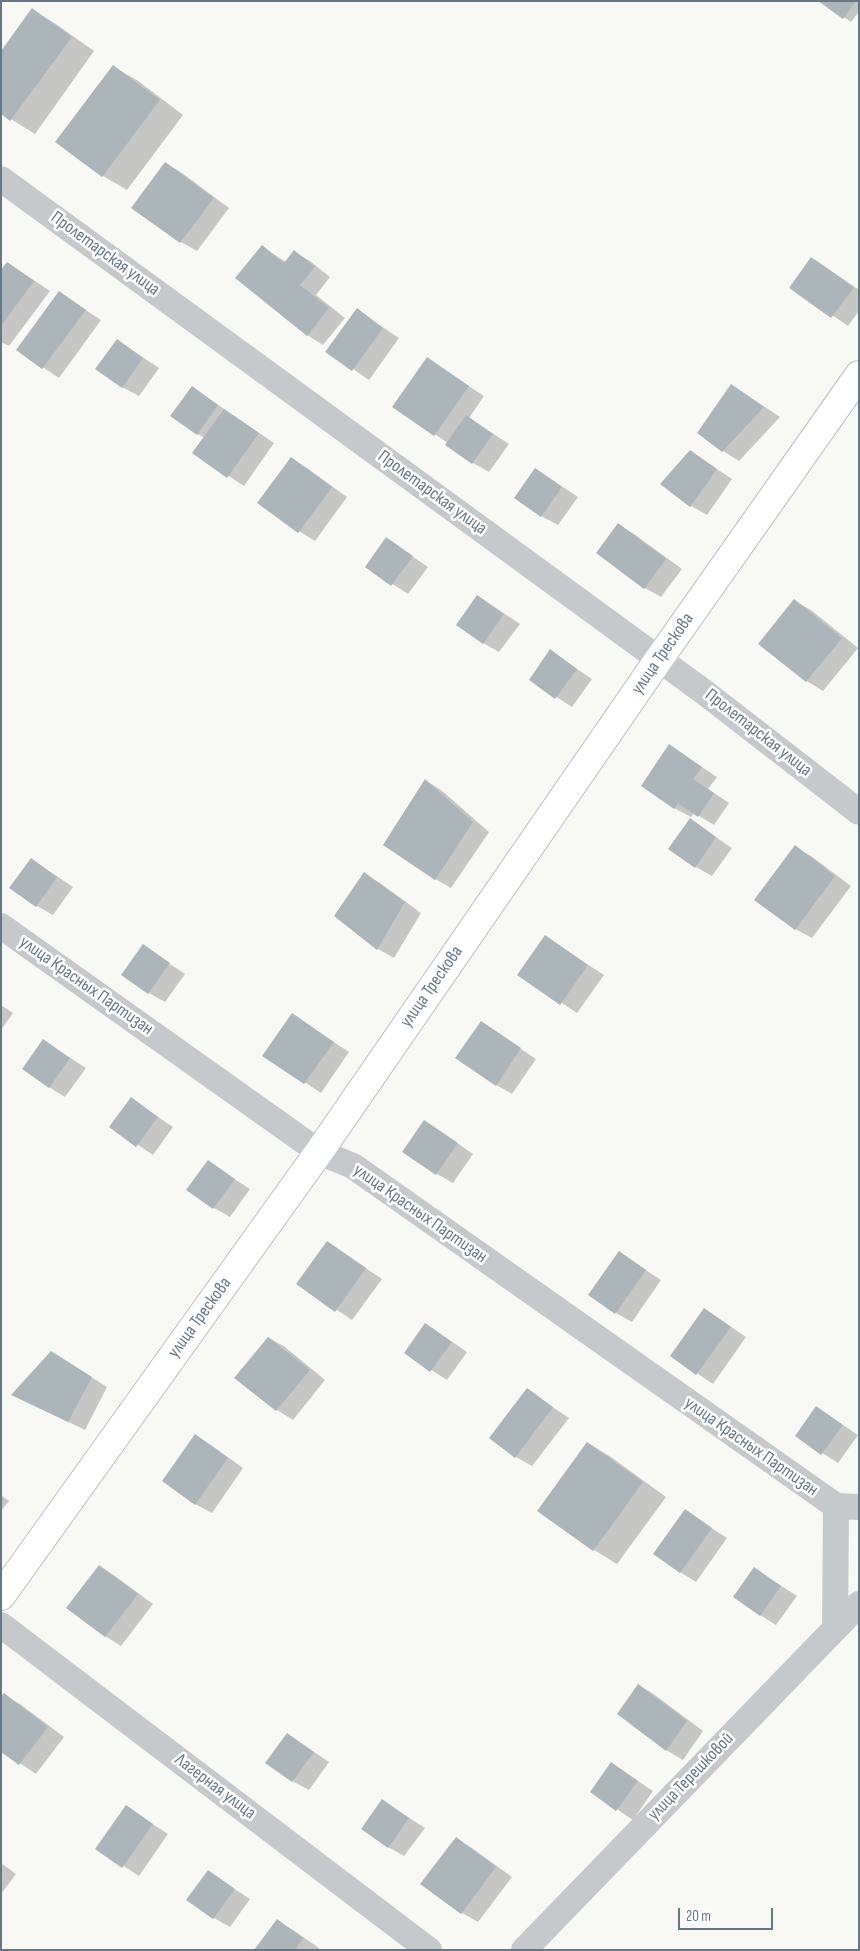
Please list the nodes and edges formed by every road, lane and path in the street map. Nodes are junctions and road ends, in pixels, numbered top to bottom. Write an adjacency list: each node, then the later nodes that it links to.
1 (1, 179): 3 (street, Пролетарская улица)
2 (859, 375): 3 (main road, улица Трескова)
3 (659, 659): 4 (street, Пролетарская улица); 6 (main road, улица Трескова)
4 (859, 812)
5 (1, 926): 6 (street, улица Красных Партизан)
6 (319, 1152): 7 (street, улица Красных Партизан); 8 (main road, улица Трескова)
7 (847, 1507): 11 (street, улица Красных Партизан)
8 (1, 1596)
9 (859, 1604): 11 (street, улица Терешковой)
10 (1, 1625): 12 (street, Лагерная улица)
11 (835, 1628): 13 (street, улица Терешковой)
12 (429, 1950)
13 (524, 1950)

